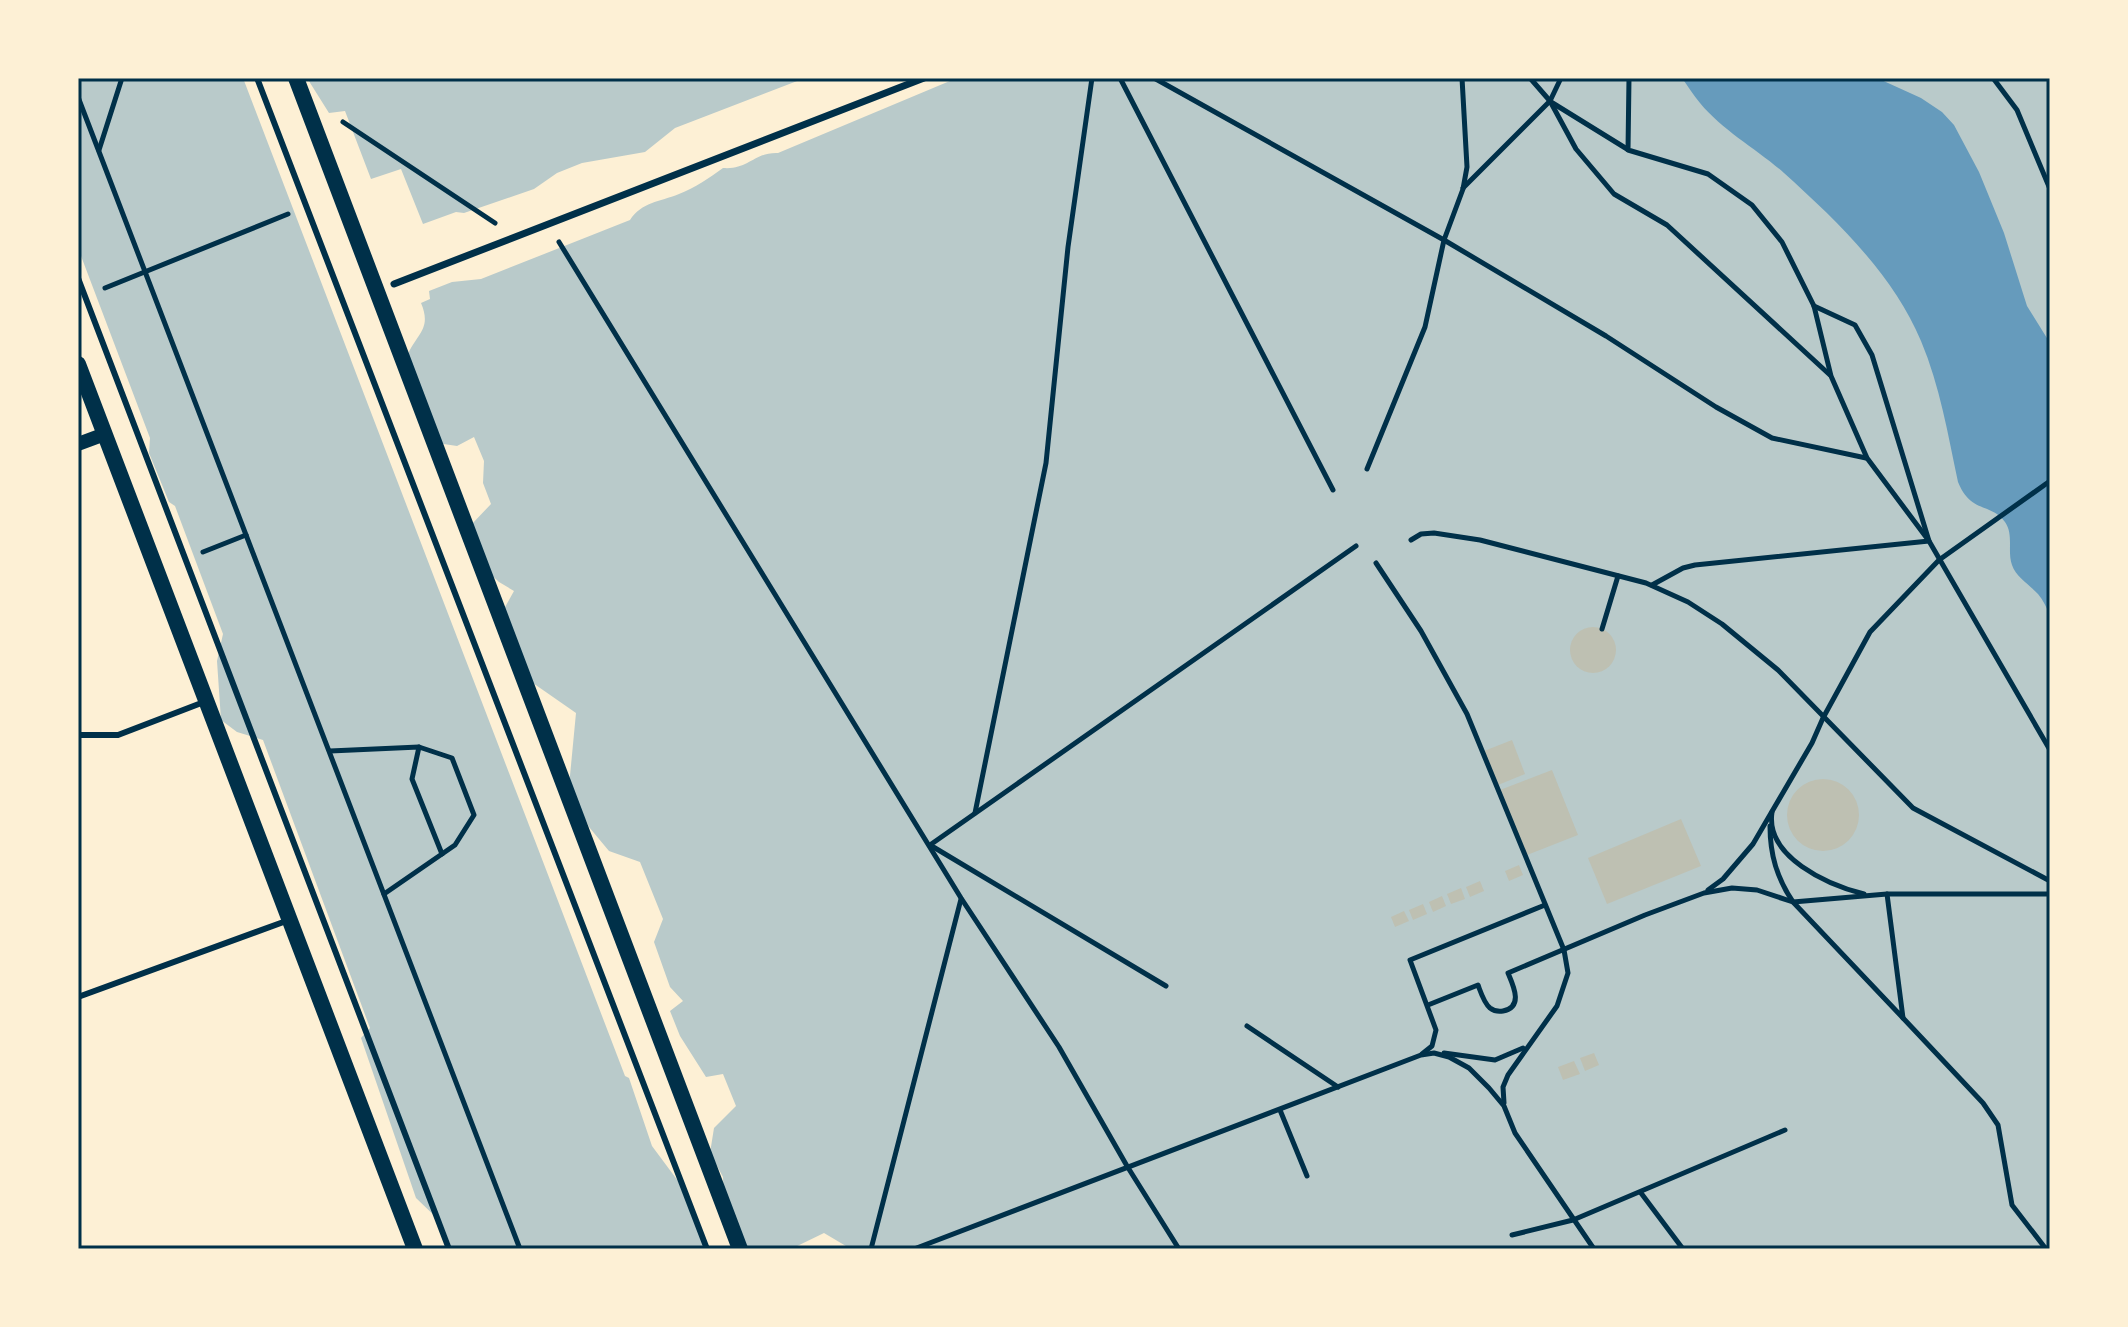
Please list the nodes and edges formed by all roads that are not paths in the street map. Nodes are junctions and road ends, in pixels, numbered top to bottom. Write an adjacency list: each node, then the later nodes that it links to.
1 (257, 78): 15 (lane)
2 (296, 78): 16 (main road)
3 (924, 78): 5 (street)
4 (78, 278): 14 (lane)
5 (394, 284)
6 (78, 364): 7 (main road)
7 (105, 434): 8 (street); 9 (main road)
8 (78, 444)
9 (207, 701): 10 (lane); 11 (main road)
10 (78, 735)
11 (289, 920): 12 (lane); 13 (main road)
12 (78, 997)
13 (415, 1249)
14 (449, 1249)
15 (707, 1249)
16 (740, 1249)

